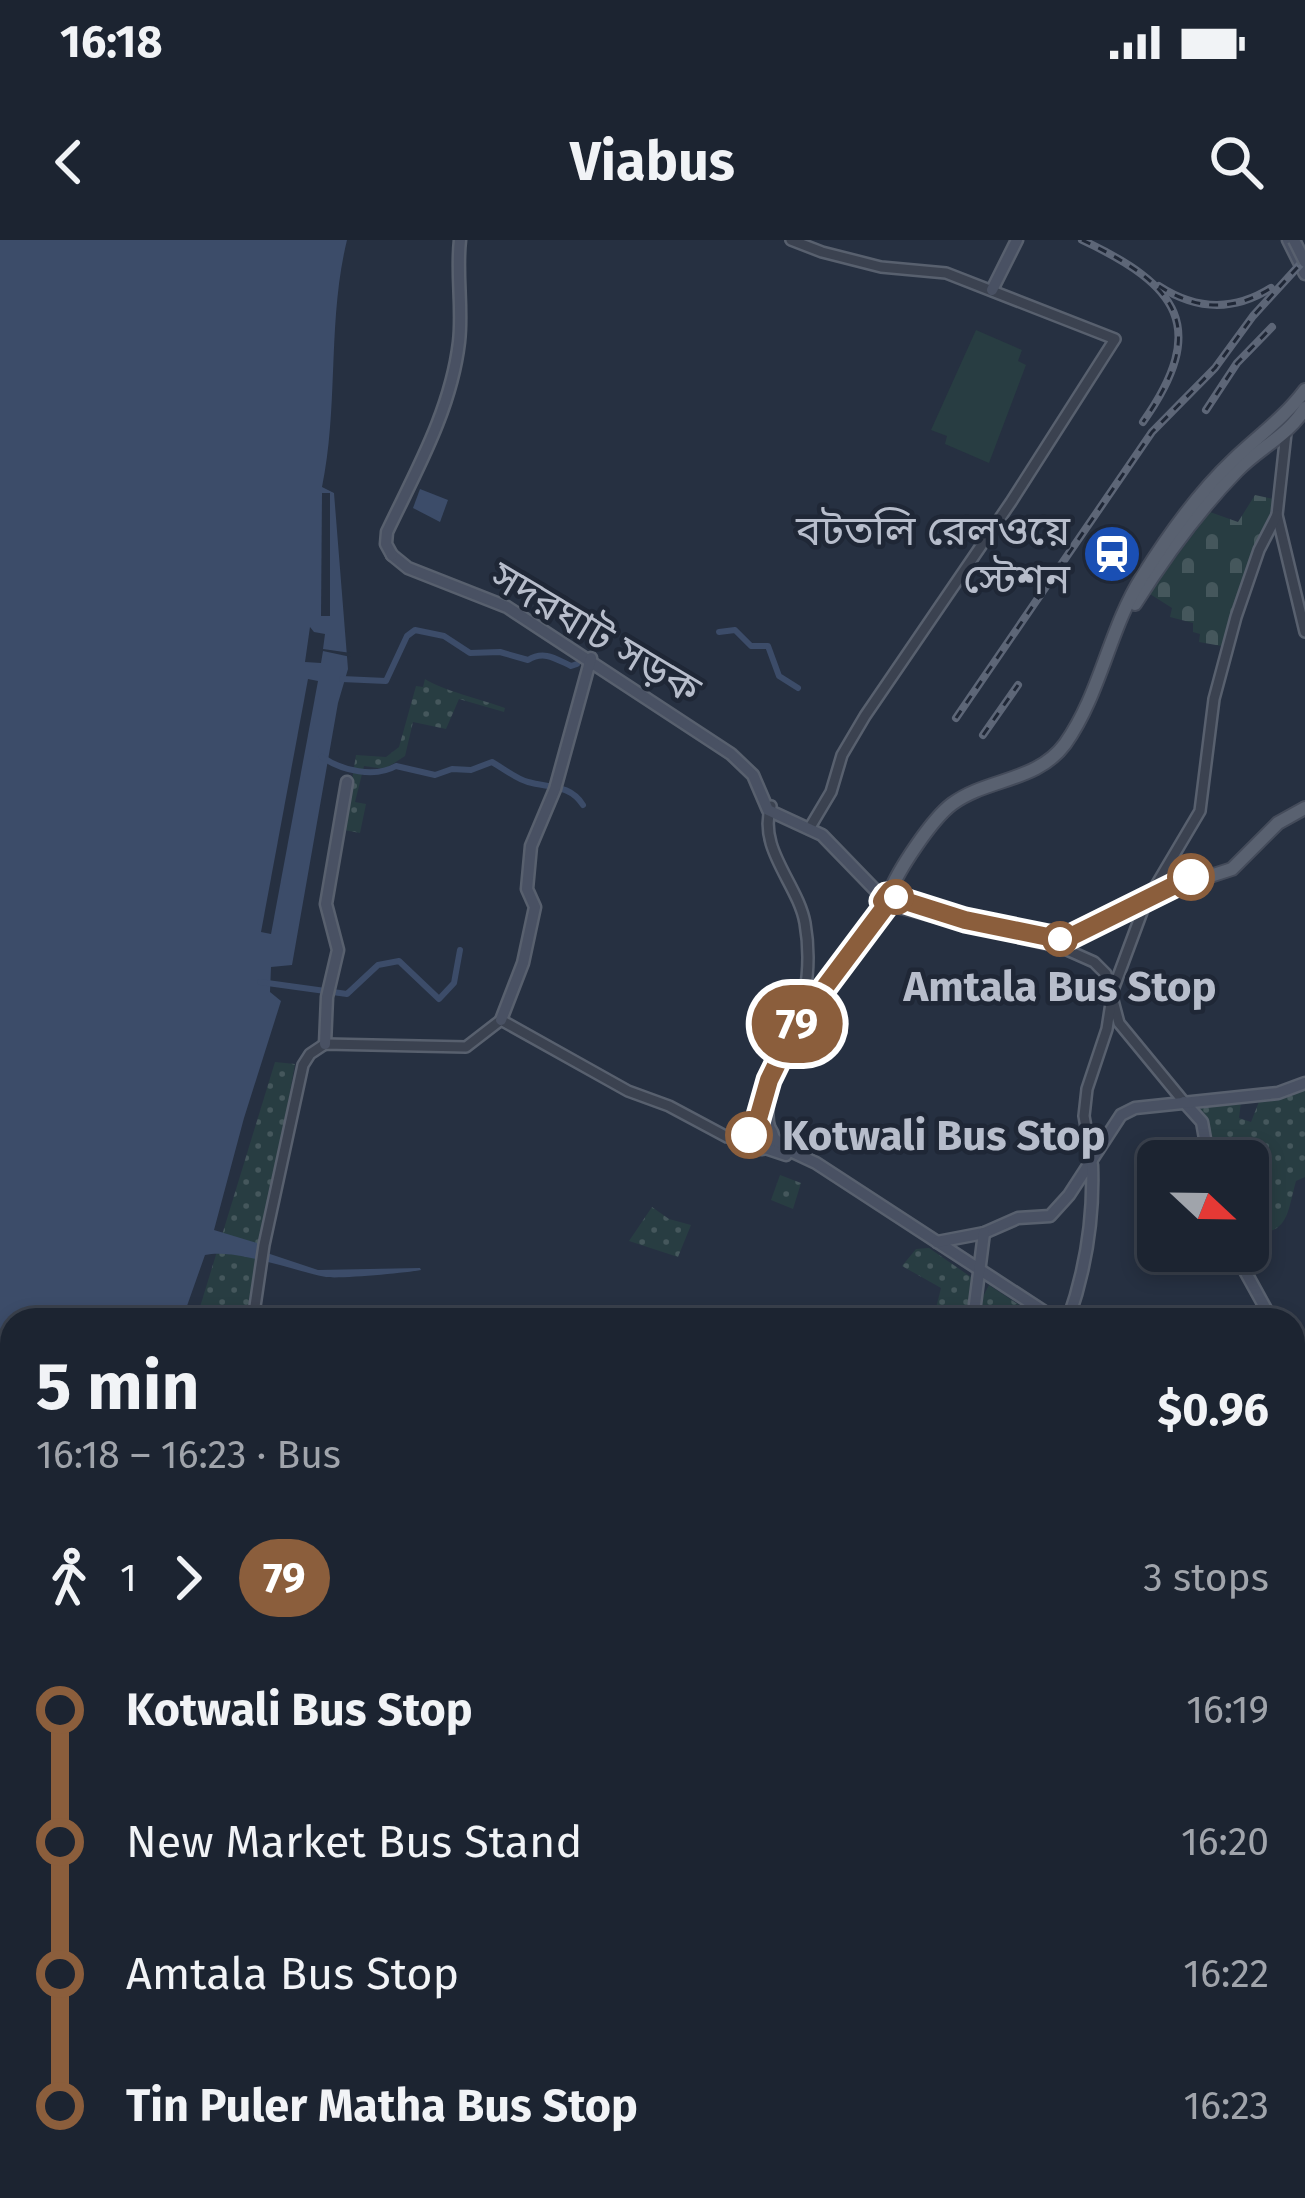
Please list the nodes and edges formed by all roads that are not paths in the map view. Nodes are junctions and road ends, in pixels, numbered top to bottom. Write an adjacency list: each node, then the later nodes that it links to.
1 (460, 240): 14 (main road, সদরঘাট সড়ক)
2 (791, 240): 7 (street)
3 (1017, 240): 7 (main road)
4 (1294, 240): 5 (main road, bridge); 6 (main road)
5 (1305, 258)
6 (1305, 274)
7 (992, 290): 18 (street)
8 (1305, 390): 12 (main road)
9 (1305, 404): 10 (main road); 12 (main road)
10 (1286, 434): 11 (street); 12 (main road)
11 (1277, 515): 13 (street); 20 (street)
12 (1150, 574): 19 (main road)
13 (1305, 632)
14 (590, 659): 17 (main road, সদরঘাট সড়ক); 23 (main road)
15 (347, 782): 25 (main road)
16 (1305, 806): 20 (main road)
17 (769, 808): 18 (main road); 24 (street)
18 (810, 828): 19 (main road)
19 (890, 901): 20 (main road); 21 (main road); 24 (main road); 29 (main road)
20 (1147, 901): 21 (main road); 22 (street)
21 (1058, 946): 22 (street)
22 (1113, 990): 27 (street); 33 (street)
23 (501, 1020): 25 (street); 31 (street)
24 (795, 1027): 28 (main road)
25 (325, 1044): 38 (street)
26 (1305, 1083): 27 (main road)
27 (1184, 1102): 30 (main road); 33 (main road)
28 (756, 1126): 29 (main road); 31 (main road)
29 (771, 1133): 32 (main road); 35 (main road)
30 (1205, 1140)
31 (750, 1142): 32 (main road)
32 (765, 1148): 37 (main road)
33 (1092, 1162): 34 (main road); 41 (main road)
34 (984, 1233): 35 (main road); 37 (main road)
35 (937, 1242): 37 (main road)
36 (1246, 1272): 42 (main road)
37 (978, 1276): 39 (main road); 40 (main road)
38 (255, 1308)
39 (974, 1308)
40 (1035, 1308)
41 (1072, 1308)
42 (1265, 1308)

